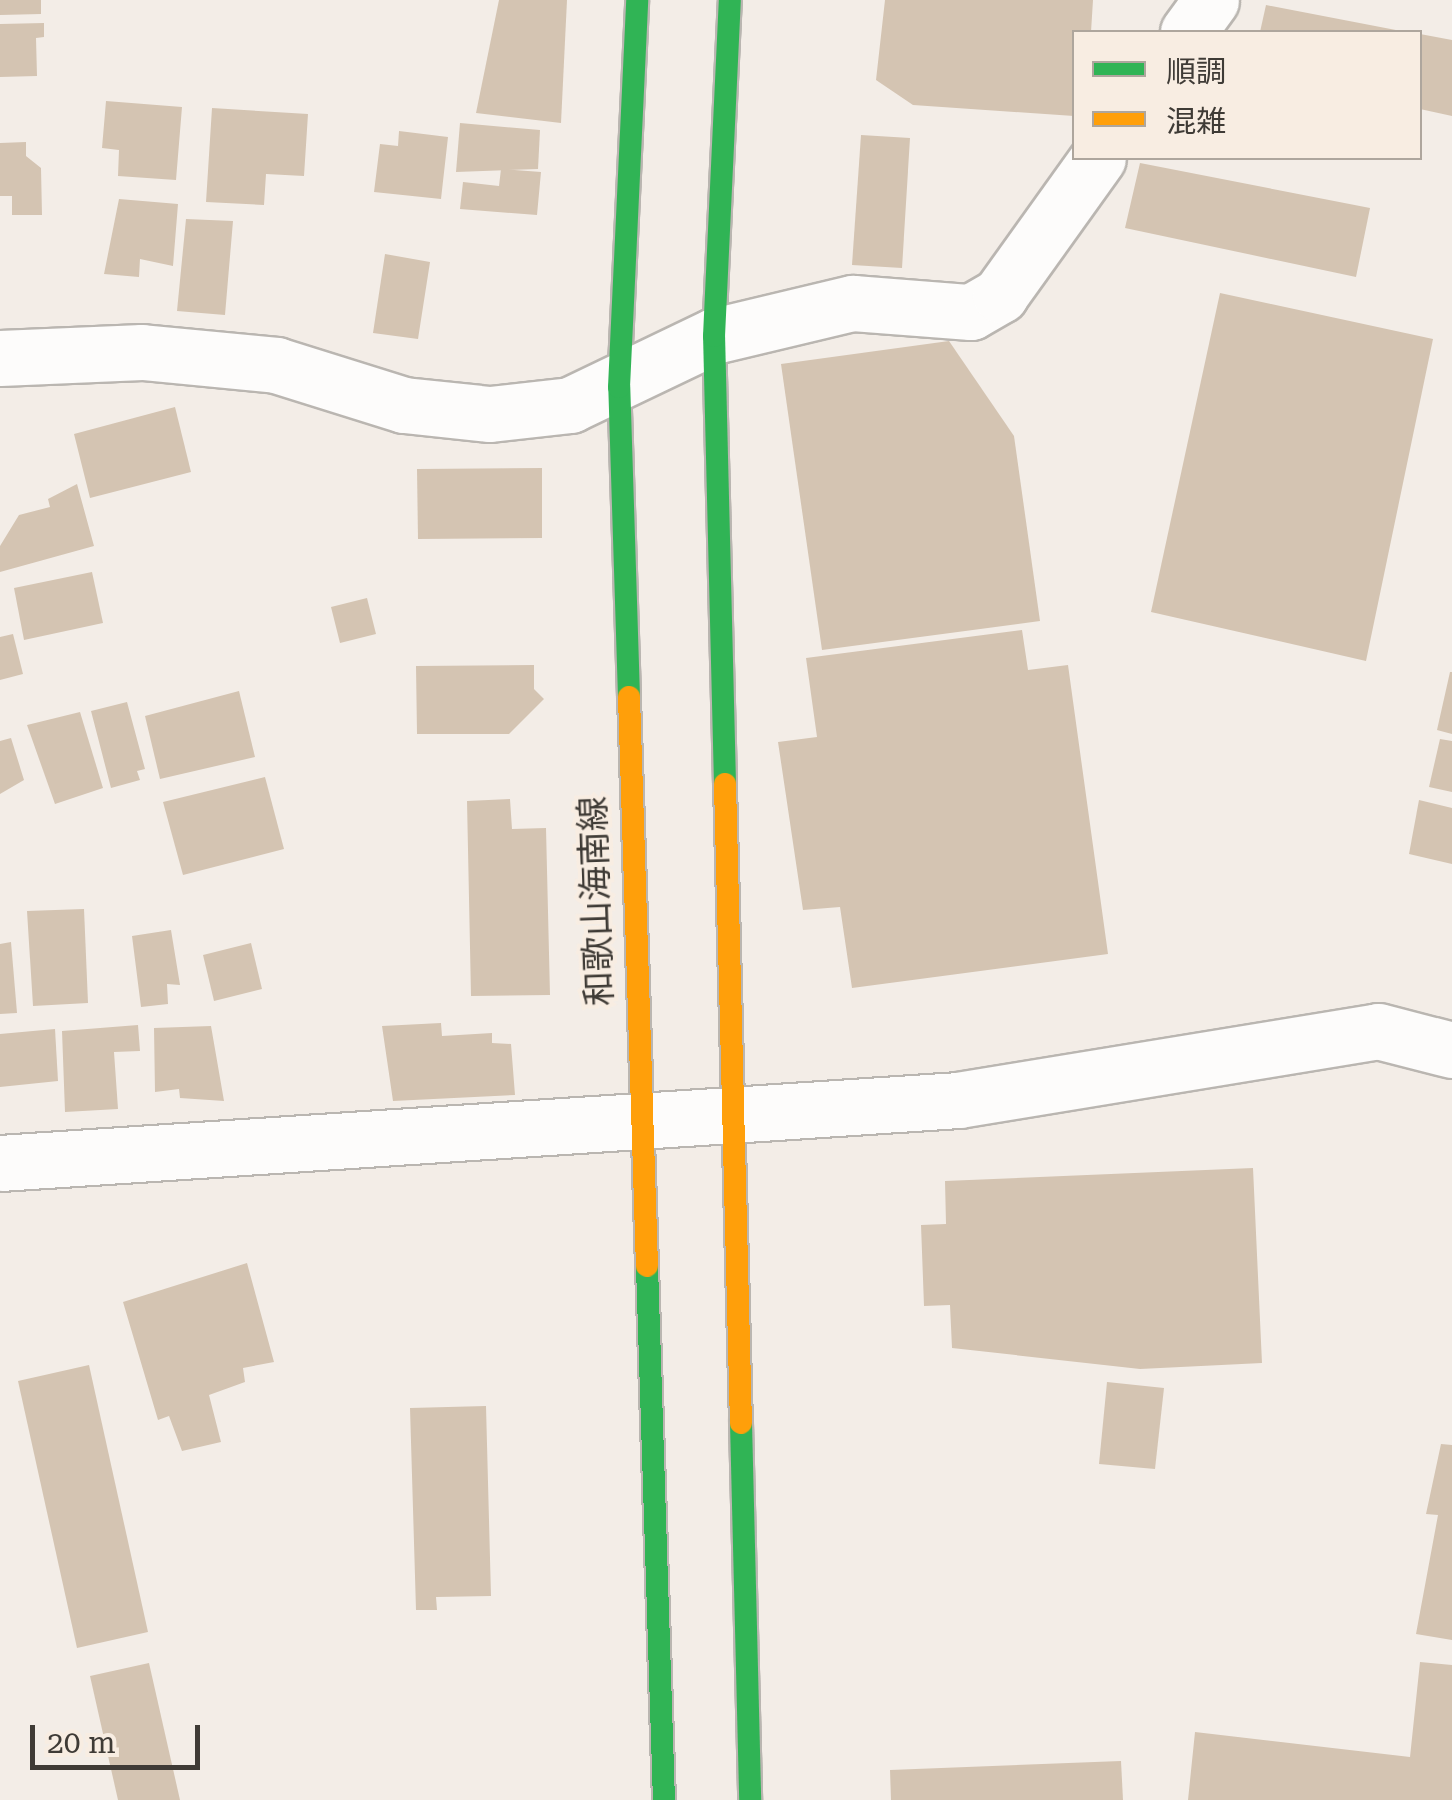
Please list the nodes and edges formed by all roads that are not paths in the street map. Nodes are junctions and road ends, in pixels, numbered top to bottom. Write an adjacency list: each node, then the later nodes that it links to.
1 (636, 0): 8 (main road, 和歌山海南線)
2 (730, 0): 6 (main road)
3 (1211, 0): 4 (street)
4 (1189, 30)
5 (1097, 160): 6 (street)
6 (714, 336): 8 (street); 10 (main road)
7 (0, 358): 8 (street)
8 (618, 386): 11 (main road, 和歌山海南線)
9 (1452, 1050): 10 (street)
10 (731, 1118): 11 (street); 14 (main road)
11 (638, 1124): 12 (street); 13 (main road, 和歌山海南線)
12 (0, 1163)
13 (664, 1800)
14 (750, 1800)

